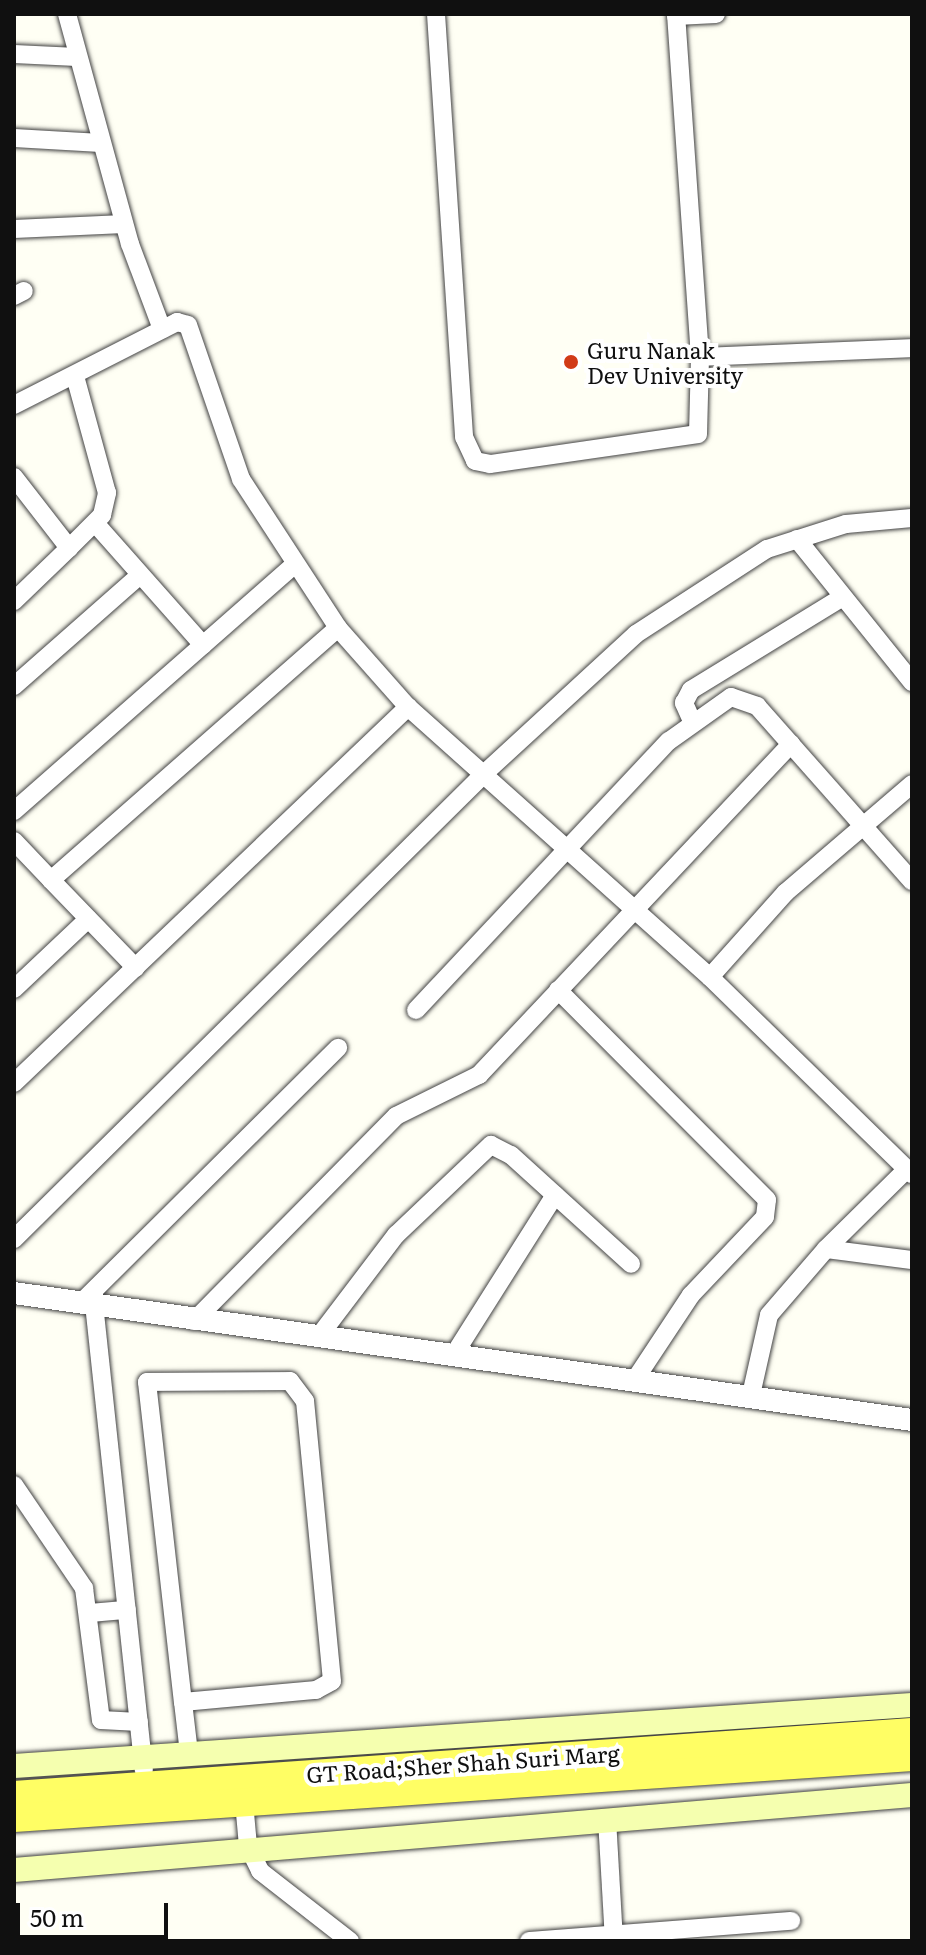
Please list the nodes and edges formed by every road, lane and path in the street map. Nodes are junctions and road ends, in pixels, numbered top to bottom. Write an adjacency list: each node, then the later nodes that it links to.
1 (67, 14): 6 (street)
2 (436, 14): 13 (street)
3 (716, 14): 4 (street)
4 (676, 15): 13 (street)
5 (14, 54): 6 (street)
6 (77, 57): 8 (street)
7 (14, 138): 8 (street)
8 (101, 143): 9 (street)
9 (124, 224): 10 (street); 11 (street)
10 (14, 229)
11 (162, 329): 14 (street); 21 (street)
12 (912, 348): 13 (street)
13 (700, 357)
14 (75, 376): 15 (street); 18 (street)
15 (14, 405)
16 (14, 477): 20 (street)
17 (912, 518): 19 (street)
18 (95, 523): 20 (street); 22 (street)
19 (797, 539): 23 (street); 32 (street)
20 (69, 548): 24 (street)
21 (294, 565): 25 (street); 26 (street)
22 (140, 575): 26 (street); 28 (street)
23 (841, 598): 27 (street); 30 (street)
24 (14, 601)
25 (338, 628): 29 (street); 38 (street)
26 (203, 645): 34 (street)
27 (912, 682)
28 (14, 686)
29 (408, 707): 32 (street); 42 (street)
30 (692, 721): 31 (street); 37 (street)
31 (791, 744): 35 (street); 40 (street)
32 (487, 771): 37 (street); 51 (street)
33 (912, 784): 35 (street)
34 (14, 811)
35 (862, 823): 39 (street); 43 (street)
36 (14, 841): 38 (street)
37 (568, 848): 40 (street); 46 (street)
38 (51, 880): 41 (street)
39 (912, 881)
40 (634, 909): 43 (street); 45 (street)
41 (88, 919): 42 (street); 44 (street)
42 (136, 968): 48 (street)
43 (710, 977): 49 (street)
44 (14, 989)
45 (558, 990): 57 (street); 60 (street)
46 (416, 1010)
47 (338, 1048): 56 (street)
48 (14, 1083)
49 (910, 1171): 52 (street)
50 (555, 1195): 54 (street); 58 (street); 59 (street)
51 (14, 1239)
52 (826, 1249): 53 (street); 61 (street)
53 (912, 1260)
54 (631, 1264)
55 (14, 1293): 56 (street)
56 (88, 1303): 57 (street); 64 (street)
57 (194, 1321): 58 (street)
58 (320, 1335): 59 (street)
59 (455, 1353): 60 (street)
60 (636, 1378): 61 (street)
61 (751, 1395): 62 (street)
62 (912, 1420)
63 (14, 1485): 65 (street)
64 (127, 1610): 65 (street); 68 (street)
65 (90, 1613): 68 (street)
66 (183, 1702): 66 (street); 70 (street)
67 (912, 1705): 70 (main road)
68 (139, 1722): 71 (street)
69 (912, 1732): 74 (main road, GT Road;Sher Shah Suri Marg)
70 (189, 1753): 71 (main road)
71 (142, 1756): 73 (main road); 74 (street)
72 (912, 1757): 77 (main road, GT Road;Sher Shah Suri Marg)
73 (14, 1766)
74 (145, 1786): 75 (main road, GT Road;Sher Shah Suri Marg)
75 (14, 1795)
76 (912, 1795): 79 (main road)
77 (244, 1802): 78 (main road, GT Road;Sher Shah Suri Marg); 80 (street)
78 (14, 1818)
79 (607, 1819): 80 (main road); 82 (street)
80 (248, 1846): 81 (main road); 83 (street)
81 (14, 1870)
82 (614, 1938): 84 (street); 85 (street)
83 (350, 1941)
84 (529, 1941)
85 (760, 1941)

